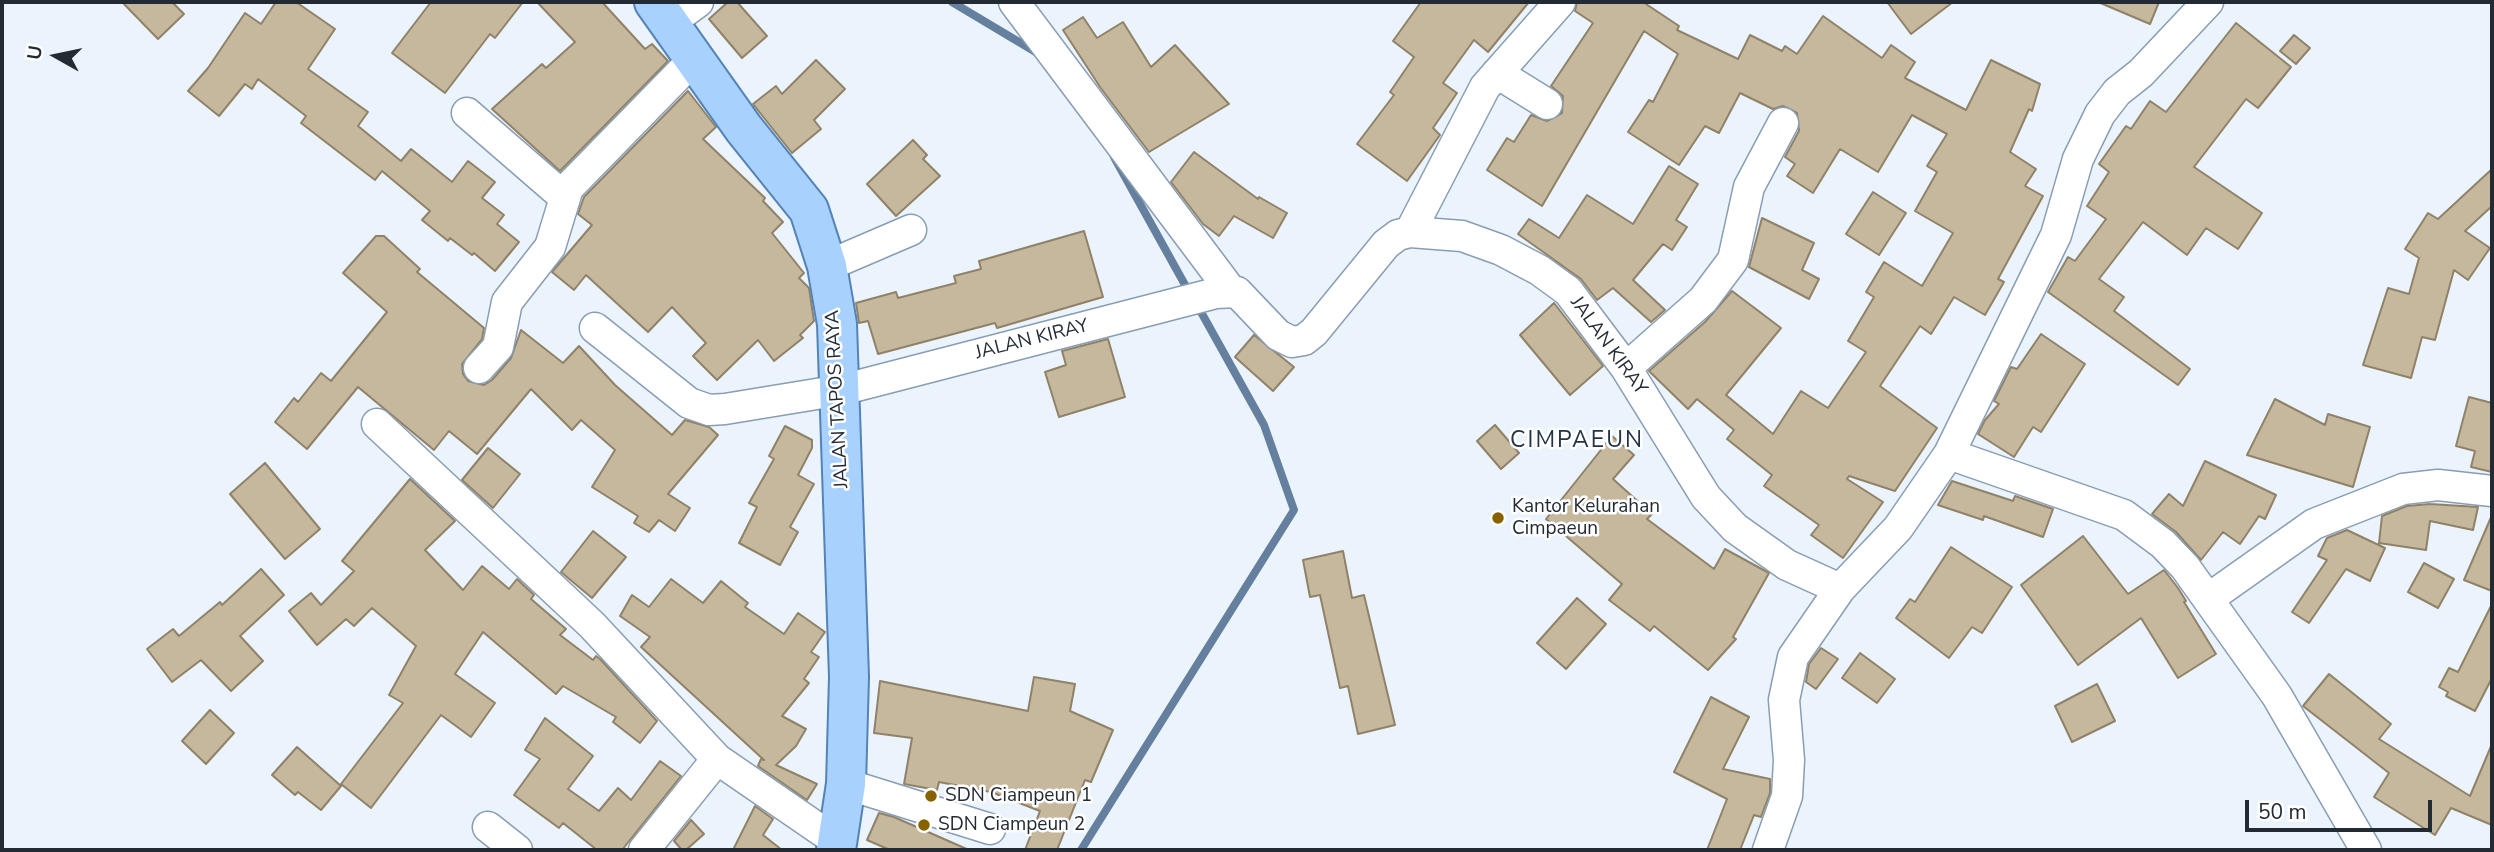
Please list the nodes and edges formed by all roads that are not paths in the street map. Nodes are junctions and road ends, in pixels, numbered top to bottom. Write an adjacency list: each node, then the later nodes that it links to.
1 (698, 2): 5 (street)
2 (1014, 2): 15 (street)
3 (1560, 2): 7 (street)
4 (2208, 2): 21 (street)
5 (661, 13): 6 (main road, JALAN TAPOS RAYA)
6 (693, 60): 11 (street); 14 (main road, JALAN TAPOS RAYA)
7 (1497, 73): 8 (street); 13 (street)
8 (1547, 104)
9 (467, 113): 11 (street)
10 (1783, 123): 18 (street)
11 (564, 197): 17 (street)
12 (911, 230): 14 (street)
13 (1410, 232): 15 (street); 18 (street, JALAN KIRAY)
14 (827, 266): 19 (main road, JALAN TAPOS RAYA)
15 (1223, 292): 19 (street, JALAN KIRAY)
16 (594, 328): 19 (street, JALAN KIRAY)
17 (479, 368)
18 (1626, 368): 23 (street, JALAN KIRAY)
19 (841, 390): 26 (main road, JALAN TAPOS RAYA)
20 (377, 424): 25 (street)
21 (1949, 454): 23 (street); 24 (street)
22 (2492, 491): 24 (street)
23 (1840, 589): 32 (street)
24 (2208, 599): 33 (street)
25 (717, 759): 29 (street); 31 (street)
26 (846, 784): 28 (street); 29 (main road, JALAN TAPOS RAYA)
27 (488, 827): 30 (street)
28 (990, 829)
29 (837, 846)
30 (517, 850)
31 (644, 850)
32 (1768, 850)
33 (2366, 850)

